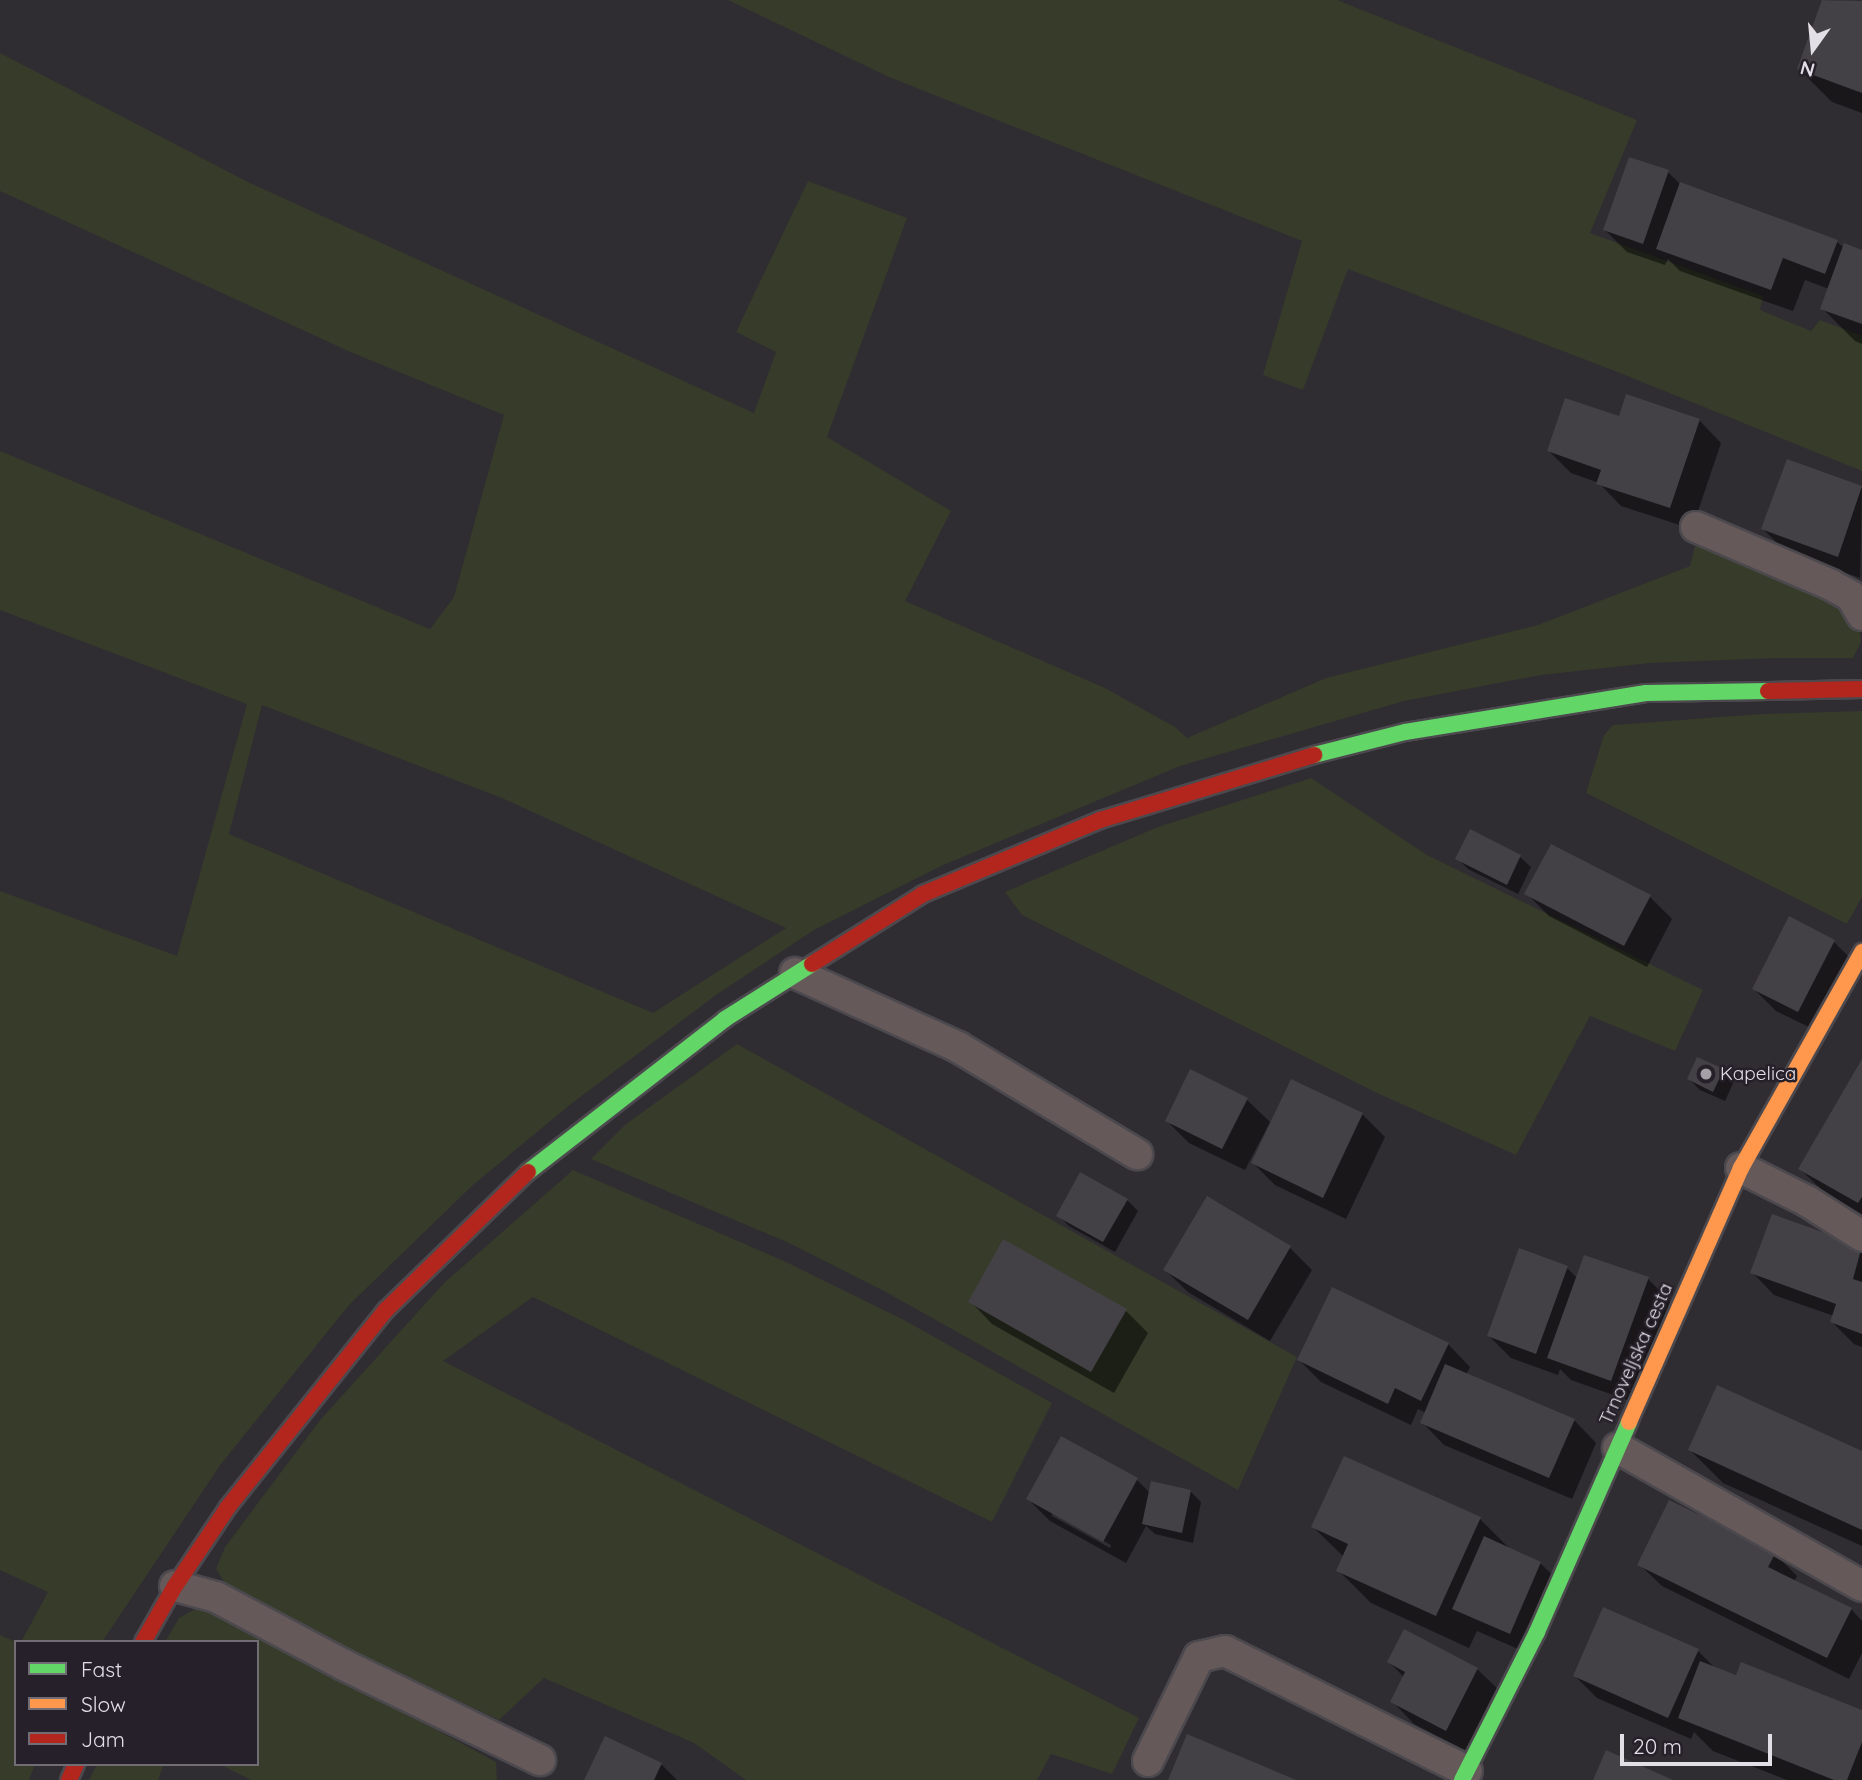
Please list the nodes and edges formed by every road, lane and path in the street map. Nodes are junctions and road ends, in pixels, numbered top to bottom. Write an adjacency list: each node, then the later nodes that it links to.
1 (1696, 527): 2 (lane)
2 (1862, 615)
3 (1862, 689): 5 (street)
4 (1862, 952): 7 (street, Trnoveljska cesta)
5 (795, 973): 6 (lane); 10 (street)
6 (1138, 1154)
7 (1741, 1168): 8 (lane); 9 (street, Trnoveljska cesta)
8 (1862, 1236)
9 (1618, 1448): 11 (lane); 15 (street, Trnoveljska cesta)
10 (175, 1586): 12 (street); 13 (lane)
11 (1862, 1586)
12 (144, 1640)
13 (540, 1760)
14 (1148, 1761): 15 (lane)
15 (1465, 1775)

